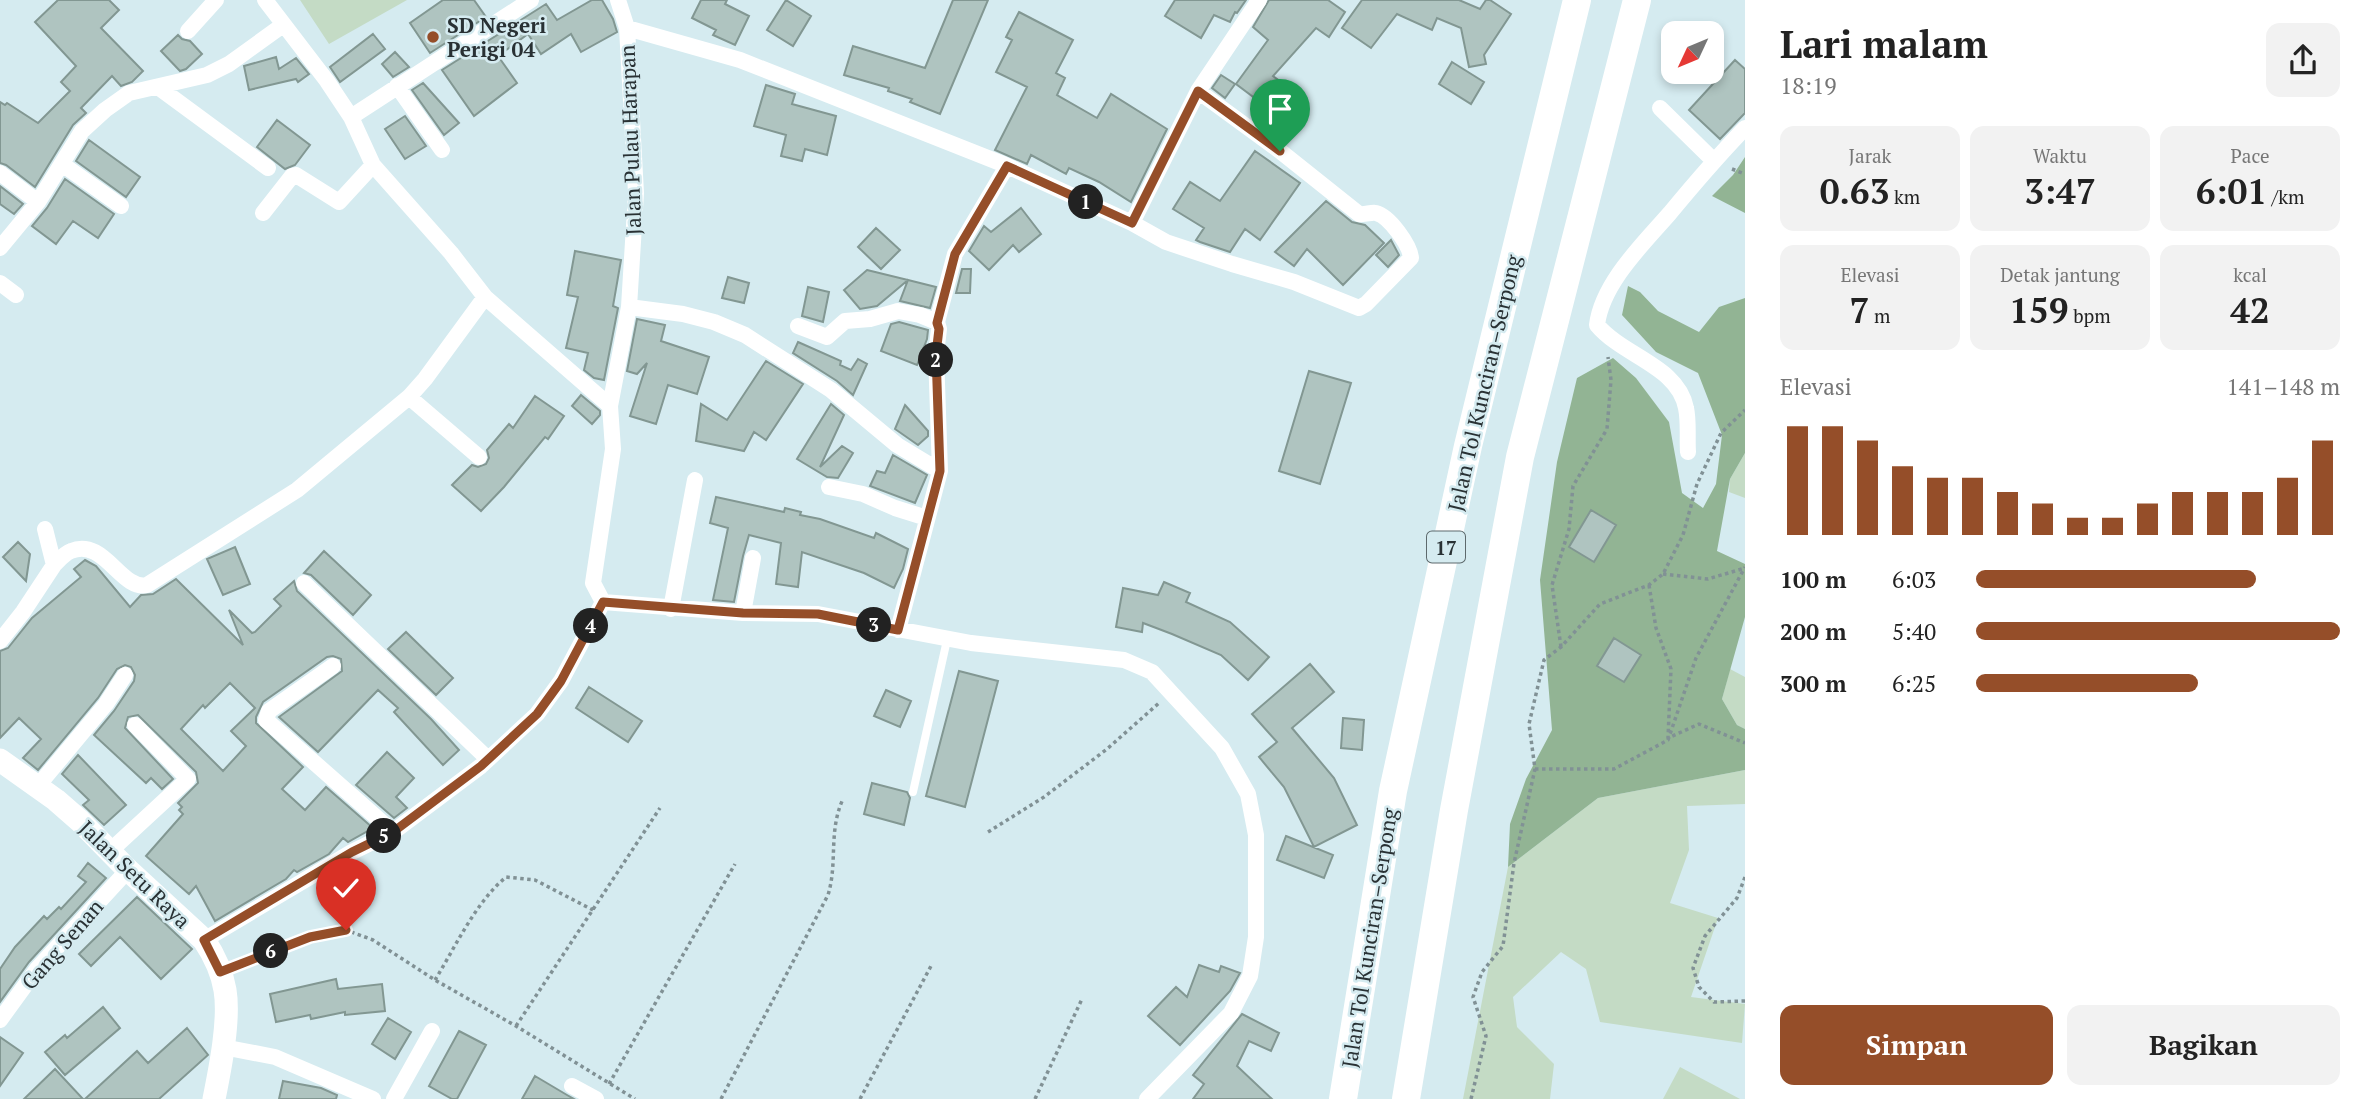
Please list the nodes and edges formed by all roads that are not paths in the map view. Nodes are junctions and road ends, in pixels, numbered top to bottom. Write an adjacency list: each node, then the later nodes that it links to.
1 (216, 0): 10 (street)
2 (265, 0): 8 (street)
3 (531, 0): 11 (street)
4 (618, 0): 9 (street, Jalan Pulau Harapan)
5 (1259, 0): 13 (street)
6 (1577, 0): 73 (highway, Jalan Tol Kunciran–Serpong / 17)
7 (1635, 0): 74 (highway)
8 (283, 25): 12 (street); 15 (street)
9 (626, 28): 21 (street); 32 (street, Jalan Pulau Harapan)
10 (188, 30)
11 (397, 86): 15 (street); 17 (street)
12 (158, 87): 19 (street); 22 (street)
13 (1198, 91): 27 (street); 27 (street)
14 (1660, 108): 18 (street)
15 (351, 117): 20 (street)
16 (1745, 128): 18 (street)
17 (442, 150)
18 (1714, 161): 37 (street)
19 (62, 164): 24 (street); 25 (street)
20 (373, 165): 26 (street); 31 (street)
21 (1007, 166): 27 (street); 33 (street)
22 (268, 167)
23 (0, 173): 24 (street)
24 (38, 202): 28 (street)
25 (121, 206)
26 (263, 213)
27 (1132, 223)
28 (0, 248)
29 (0, 283): 30 (street)
30 (16, 295)
31 (485, 297): 35 (street); 36 (street)
32 (629, 307): 36 (street, Jalan Pulau Harapan); 39 (street)
33 (937, 323): 34 (street); 39 (street)
34 (798, 326)
35 (409, 397): 38 (street); 45 (street)
36 (610, 406): 47 (street, Jalan Pulau Harapan)
37 (1688, 452)
38 (479, 457)
39 (940, 471): 42 (street)
40 (695, 480): 48 (street)
41 (829, 487): 42 (street)
42 (926, 518): 50 (street)
43 (45, 529): 45 (street)
44 (754, 558): 49 (street)
45 (54, 565): 51 (street)
46 (304, 583): 56 (street)
47 (603, 602): 48 (street); 56 (street)
48 (671, 609): 49 (street)
49 (743, 613): 50 (street)
50 (898, 630): 52 (street)
51 (0, 640)
52 (947, 640): 59 (lane); 72 (street)
53 (333, 666): 60 (street)
54 (125, 674): 58 (street)
55 (135, 725): 61 (street)
56 (488, 759): 60 (street)
57 (0, 760): 58 (street, Jalan Setu Raya)
58 (37, 787): 61 (street, Jalan Setu Raya)
59 (913, 793)
60 (393, 832): 63 (street)
61 (109, 852): 62 (street, Jalan Setu Raya)
62 (128, 870): 63 (street, Jalan Setu Raya); 64 (street, Gang Senan)
63 (204, 940): 66 (street, Jalan Setu Raya)
64 (0, 1020)
65 (432, 1031): 70 (street)
66 (223, 1047): 68 (street, Jalan Setu Raya); 69 (street)
67 (572, 1086): 71 (street)
68 (214, 1099)
69 (373, 1099)
70 (394, 1099)
71 (596, 1099)
72 (1147, 1099)
73 (1343, 1099)
74 (1406, 1099)

